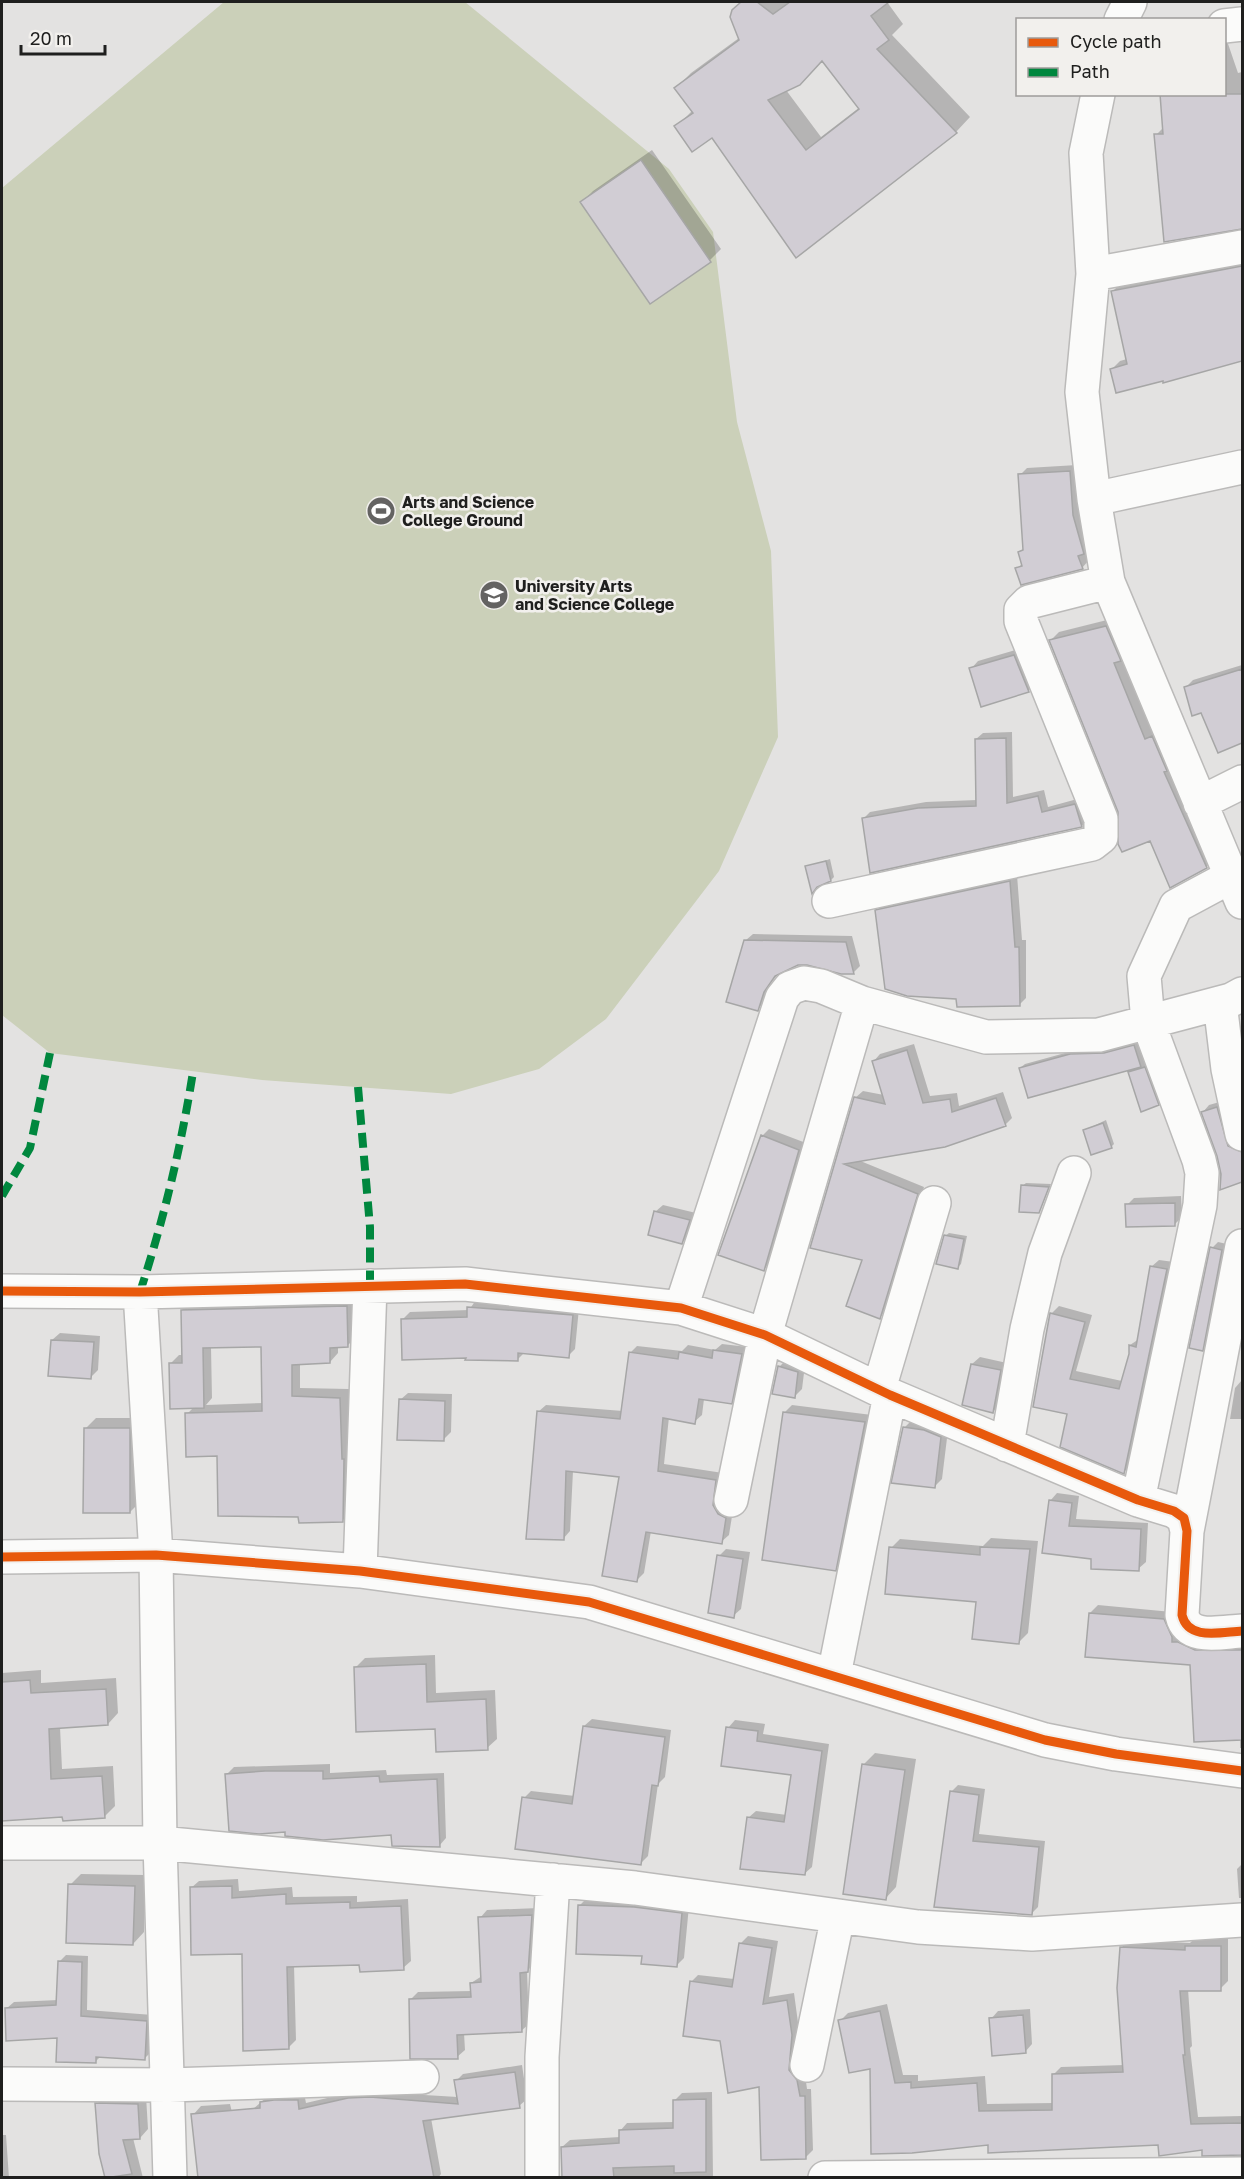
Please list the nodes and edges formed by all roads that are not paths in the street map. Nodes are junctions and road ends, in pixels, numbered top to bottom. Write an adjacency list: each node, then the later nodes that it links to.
1 (1130, 2): 2 (street)
2 (1122, 18)
3 (1242, 24): 4 (street)
4 (1226, 26)
5 (1098, 96): 7 (street)
6 (1242, 247): 7 (street)
7 (1093, 274): 9 (street)
8 (1242, 468): 9 (street)
9 (1094, 500): 10 (street)
10 (1108, 582): 12 (street); 14 (street)
11 (1242, 782): 12 (street)
12 (1200, 803): 13 (street)
13 (1236, 889): 17 (street)
14 (829, 901)
15 (1231, 998): 17 (street); 18 (street)
16 (862, 1003): 17 (street); 25 (street); 26 (street)
17 (1148, 1022): 30 (street)
18 (1242, 1134)
19 (1074, 1173): 28 (street)
20 (934, 1203): 27 (street)
21 (1242, 1246): 31 (street)
22 (370, 1286): 24 (street); 25 (street); 34 (street)
23 (2, 1292): 24 (street)
24 (140, 1292): 32 (street)
25 (681, 1308): 26 (street)
26 (765, 1335): 27 (street); 29 (street)
27 (884, 1392): 28 (street); 36 (street)
28 (1007, 1445): 30 (street)
29 (732, 1500)
30 (1138, 1500): 31 (street)
31 (1187, 1530): 35 (street)
32 (156, 1555): 33 (street); 34 (street); 39 (street)
33 (2, 1557)
34 (360, 1571): 36 (street)
35 (1242, 1631)
36 (834, 1675): 37 (street)
37 (1242, 1771)
38 (2, 1843): 39 (street)
39 (160, 1843): 40 (street); 46 (street)
40 (553, 1880): 41 (street); 49 (street)
41 (838, 1916): 42 (street); 43 (street)
42 (1242, 1920)
43 (807, 2065)
44 (422, 2077): 46 (street)
45 (2, 2084): 46 (street)
46 (169, 2085): 48 (street)
47 (1242, 2174): 50 (street)
48 (170, 2178)
49 (542, 2178)
50 (825, 2178)

